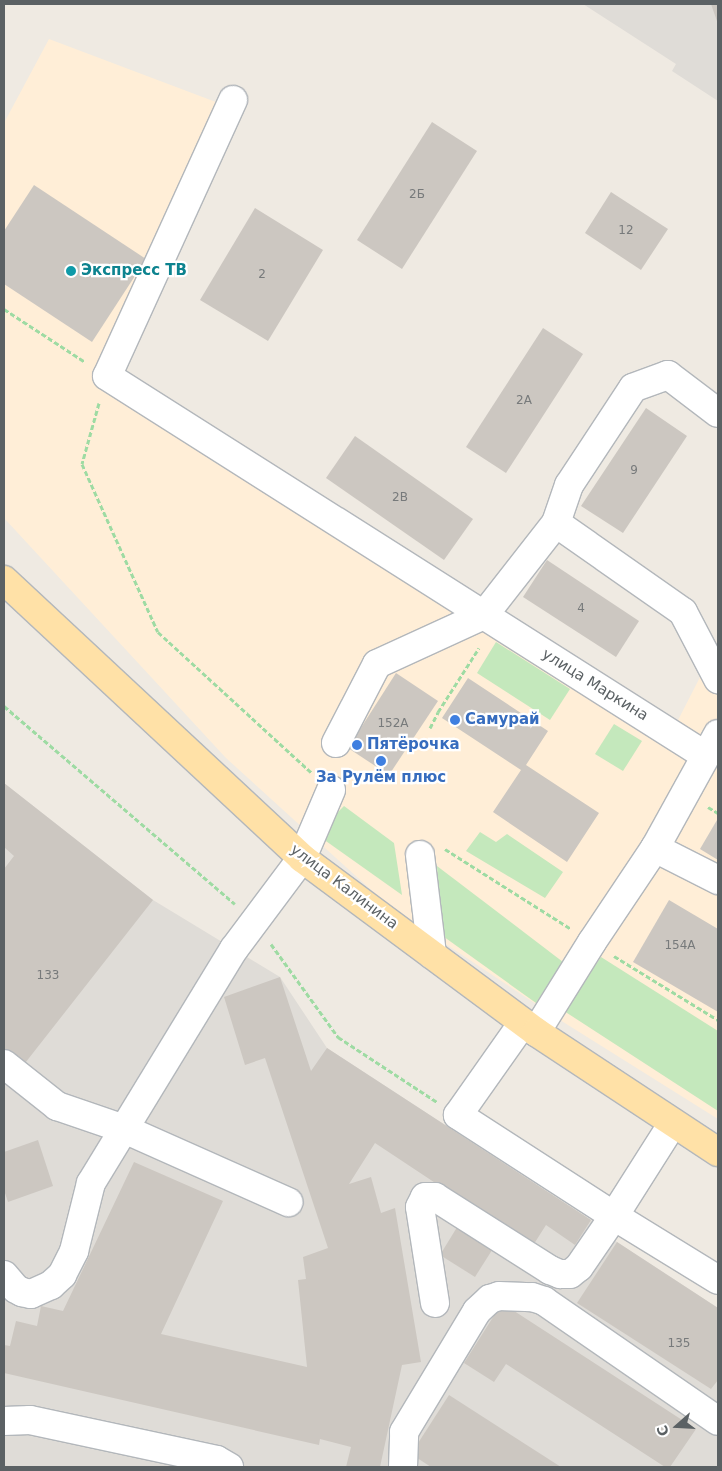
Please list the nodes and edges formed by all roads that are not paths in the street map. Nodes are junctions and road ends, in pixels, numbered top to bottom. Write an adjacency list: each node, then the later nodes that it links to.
1 (234, 100): 5 (street, улица Маркина)
2 (718, 413): 3 (street)
3 (556, 523): 5 (street); 6 (street)
4 (4, 580): 12 (main road, улица Калинина)
5 (490, 618): 7 (street); 8 (street, улица Маркина)
6 (718, 679)
7 (336, 744)
8 (712, 745): 10 (street)
9 (331, 790): 12 (street)
10 (655, 848): 13 (street); 15 (street)
11 (420, 855): 14 (street)
12 (302, 858): 14 (main road, улица Калинина); 18 (street)
13 (718, 880)
14 (432, 954): 15 (main road, улица Калинина)
15 (529, 1028): 17 (main road, улица Калинина); 21 (street)
16 (4, 1064): 18 (street)
17 (673, 1123): 19 (main road, улица Калинина); 21 (street)
18 (124, 1128): 20 (street); 23 (street)
19 (718, 1152)
20 (288, 1202)
21 (614, 1216): 22 (street); 24 (street)
22 (560, 1274): 25 (street); 26 (street)
23 (4, 1275)
24 (718, 1280)
25 (544, 1302): 28 (street); 30 (street)
26 (435, 1303)
27 (4, 1421): 29 (street)
28 (718, 1421)
29 (229, 1467)
30 (403, 1467)

